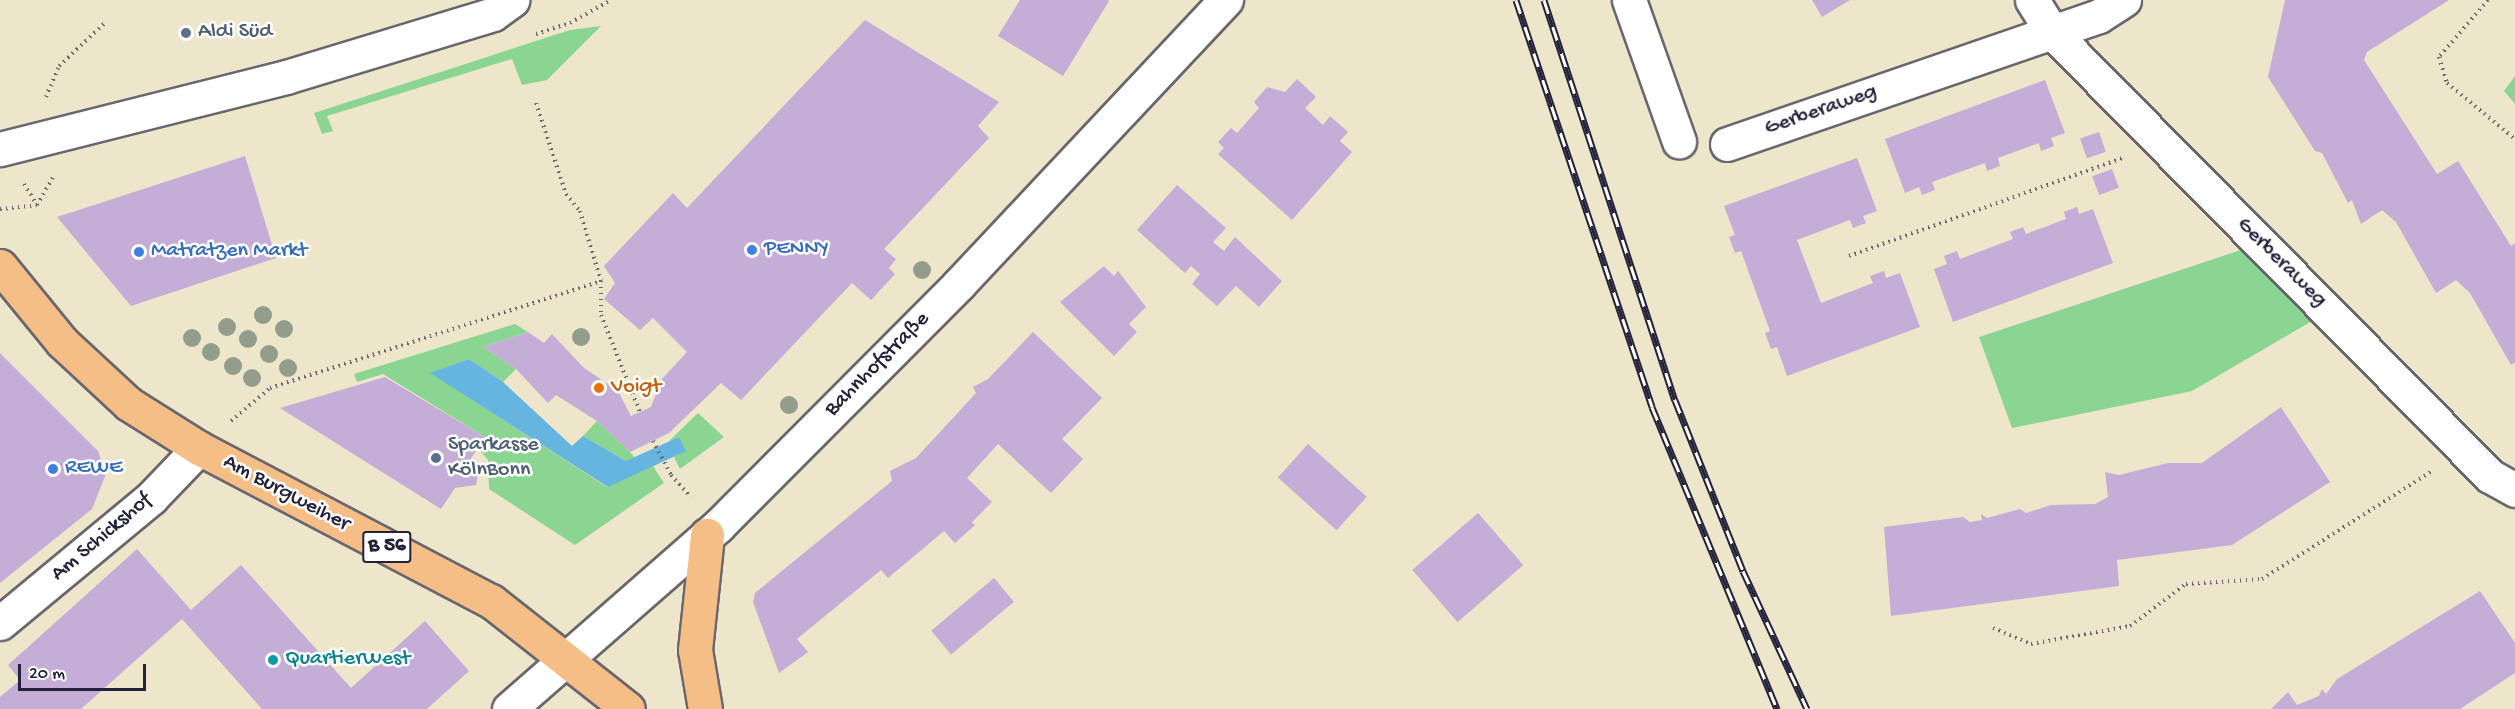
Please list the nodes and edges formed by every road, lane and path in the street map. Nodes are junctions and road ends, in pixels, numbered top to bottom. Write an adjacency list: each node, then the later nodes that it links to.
1 (512, 0): 17 (street)
2 (611, 0): 9 (path)
3 (1226, 0): 31 (street, Bahnhofstraße)
4 (1629, 0): 14 (street)
5 (2032, 0): 10 (street, Gerberaweg)
6 (2124, 0): 10 (street, Gerberaweg)
7 (2488, 0): 13 (path)
8 (106, 22): 11 (path)
9 (570, 23)
10 (2051, 31): 15 (street, Gerberaweg); 16 (street, Gerberaweg)
11 (45, 98)
12 (536, 103): 24 (path)
13 (2515, 139)
14 (1679, 141)
15 (2163, 143): 22 (path); 28 (street, Gerberaweg)
16 (1727, 144)
17 (0, 149)
18 (23, 181): 19 (path)
19 (38, 205)
20 (24, 206): 21 (path)
21 (0, 209)
22 (1849, 256)
23 (0, 266): 27 (main road, Am Burgweiher / B 56)
24 (601, 281): 25 (path); 27 (path)
25 (640, 412)
26 (653, 441): 29 (path)
27 (199, 448): 32 (street, Am Schickshof); 34 (main road, Am Burgweiher / B 56)
28 (2465, 450): 30 (street, Gerberaweg); 33 (path)
29 (671, 475)
30 (2515, 490)
31 (707, 535): 34 (street, Bahnhofstraße); 37 (main road)
32 (0, 622)
33 (1993, 628)
34 (568, 657): 35 (street, Bahnhofstraße); 36 (main road, Am Burgweiher / B 56)
35 (509, 709)
36 (628, 709)
37 (705, 709)

